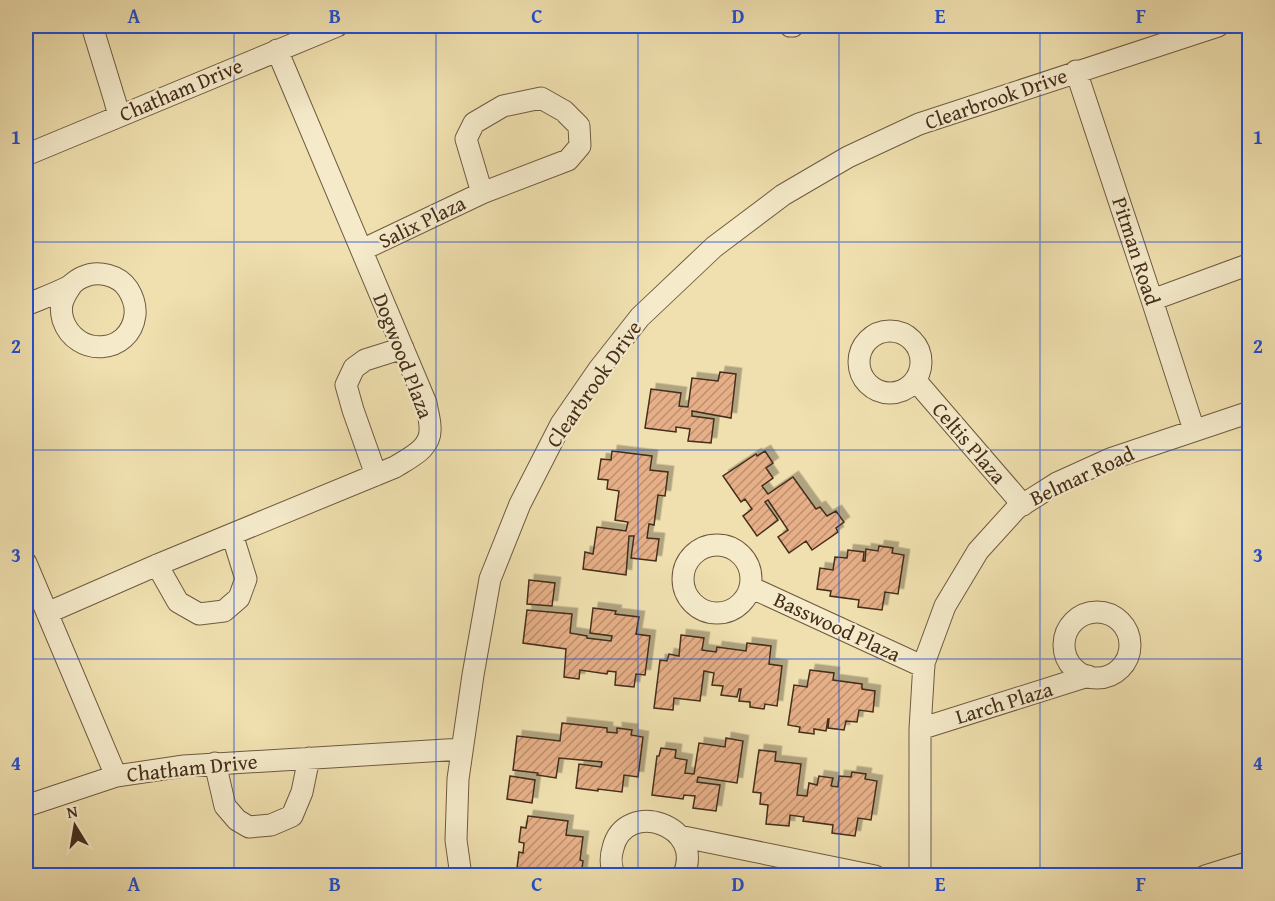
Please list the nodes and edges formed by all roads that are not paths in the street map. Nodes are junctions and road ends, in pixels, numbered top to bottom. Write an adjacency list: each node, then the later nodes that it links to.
1 (92, 26): 6 (street)
2 (338, 26): 4 (street, Chatham Drive)
3 (1218, 26): 5 (street, Clearbrook Drive)
4 (278, 50): 6 (street, Chatham Drive); 9 (street, Dogwood Plaza)
5 (1076, 71): 12 (street, Pitman Road); 28 (street, Clearbrook Drive)
6 (119, 116): 7 (street, Chatham Drive)
7 (26, 155)
8 (482, 193): 8 (street, Salix Plaza); 9 (street, Salix Plaza)
9 (362, 250): 14 (street, Dogwood Plaza)
10 (1250, 264): 12 (street)
11 (71, 286): 13 (street)
12 (1152, 300): 17 (street, Pitman Road)
13 (26, 305)
14 (403, 348): 18 (street, Dogwood Plaza); 18 (street)
15 (916, 381): 19 (street, Celtis Plaza)
16 (1250, 412): 17 (street, Belmar Road)
17 (1194, 430): 19 (street, Belmar Road)
18 (376, 475): 20 (street, Dogwood Plaza)
19 (1023, 505): 25 (street, Belmar Road)
20 (232, 534): 22 (street, Dogwood Plaza); 22 (street)
21 (26, 563): 24 (street, Chatham Drive)
22 (157, 565): 24 (street, Dogwood Plaza)
23 (750, 587): 25 (street, Basswood Plaza)
24 (47, 613): 31 (street, Chatham Drive)
25 (924, 667): 27 (street, Belmar Road)
26 (1088, 676): 27 (street, Larch Plaza)
27 (920, 729): 39 (street, Belmar Road)
28 (462, 749): 29 (street, Chatham Drive); 35 (street, Clearbrook Drive)
29 (309, 758): 30 (street, Chatham Drive); 30 (street)
30 (214, 763): 31 (street, Chatham Drive)
31 (116, 776): 32 (street)
32 (26, 806)
33 (679, 836): 36 (street); 37 (street); 38 (street)
34 (1250, 862): 40 (street)
35 (461, 876)
36 (615, 876)
37 (683, 876)
38 (875, 876)
39 (920, 876)
40 (1205, 876)

